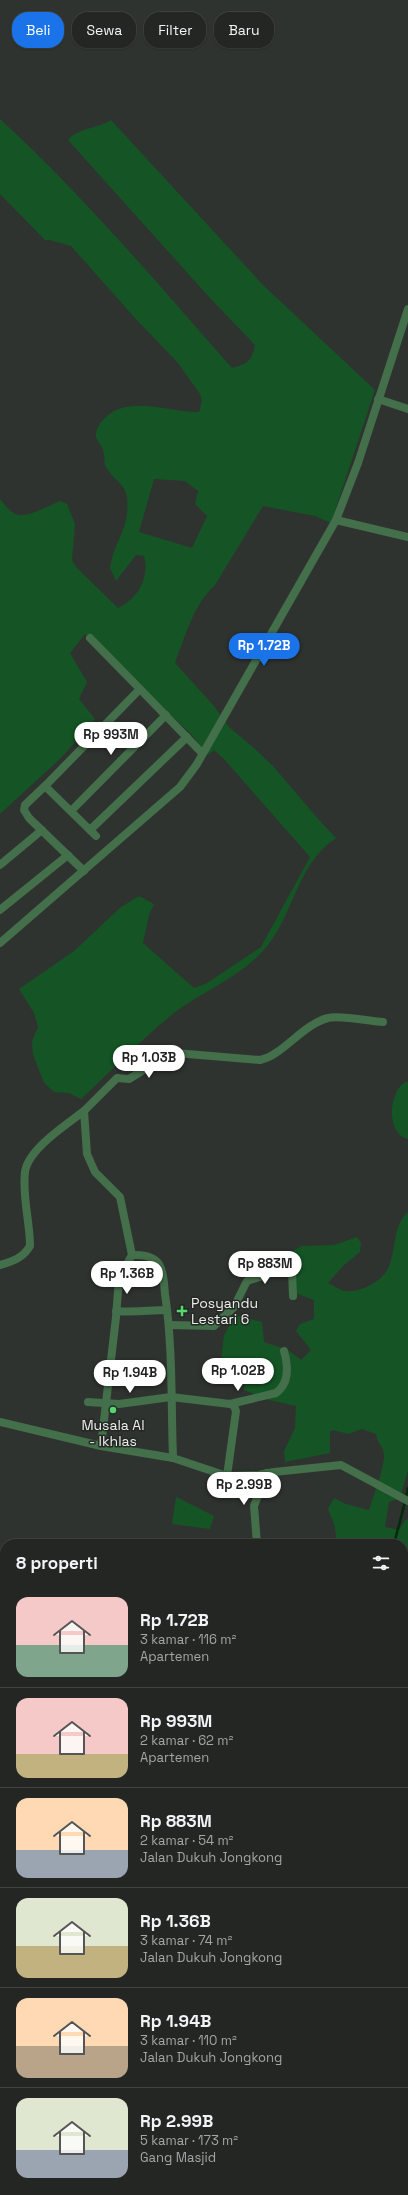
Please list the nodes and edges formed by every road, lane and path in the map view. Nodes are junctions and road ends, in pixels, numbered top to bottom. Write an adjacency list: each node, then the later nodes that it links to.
1 (408, 309): 2 (street)
2 (378, 399): 3 (street); 4 (street)
3 (408, 409)
4 (336, 520): 5 (street); 10 (street)
5 (408, 537)
6 (90, 638): 7 (street)
7 (140, 689): 8 (street); 11 (street)
8 (166, 715): 9 (street); 12 (street)
9 (187, 737): 10 (street); 14 (street)
10 (202, 753): 18 (street)
11 (45, 786): 12 (street); 13 (street)
12 (71, 811): 14 (street)
13 (42, 830): 16 (street); 17 (street)
14 (90, 830): 15 (street)
15 (96, 836)
16 (68, 855): 18 (street); 19 (street)
17 (0, 864)
18 (84, 871): 20 (street)
19 (0, 910)
20 (0, 943)
21 (383, 1022): 22 (street)
22 (84, 1111): 23 (street); 24 (street)
23 (132, 1255): 26 (street); 27 (street)
24 (0, 1265)
25 (293, 1296): 28 (street)
26 (168, 1310): 27 (street); 28 (street)
27 (116, 1311): 32 (street)
28 (168, 1325): 30 (street)
29 (284, 1351): 33 (street)
30 (171, 1397): 32 (street); 33 (street); 36 (street)
31 (88, 1402): 32 (street)
32 (105, 1403): 35 (street)
33 (230, 1404): 38 (street)
34 (0, 1422): 35 (street)
35 (101, 1446): 36 (street)
36 (173, 1458): 38 (street)
37 (267, 1473): 38 (street); 39 (street); 40 (street)
38 (227, 1476)
39 (408, 1501)
40 (257, 1539)

